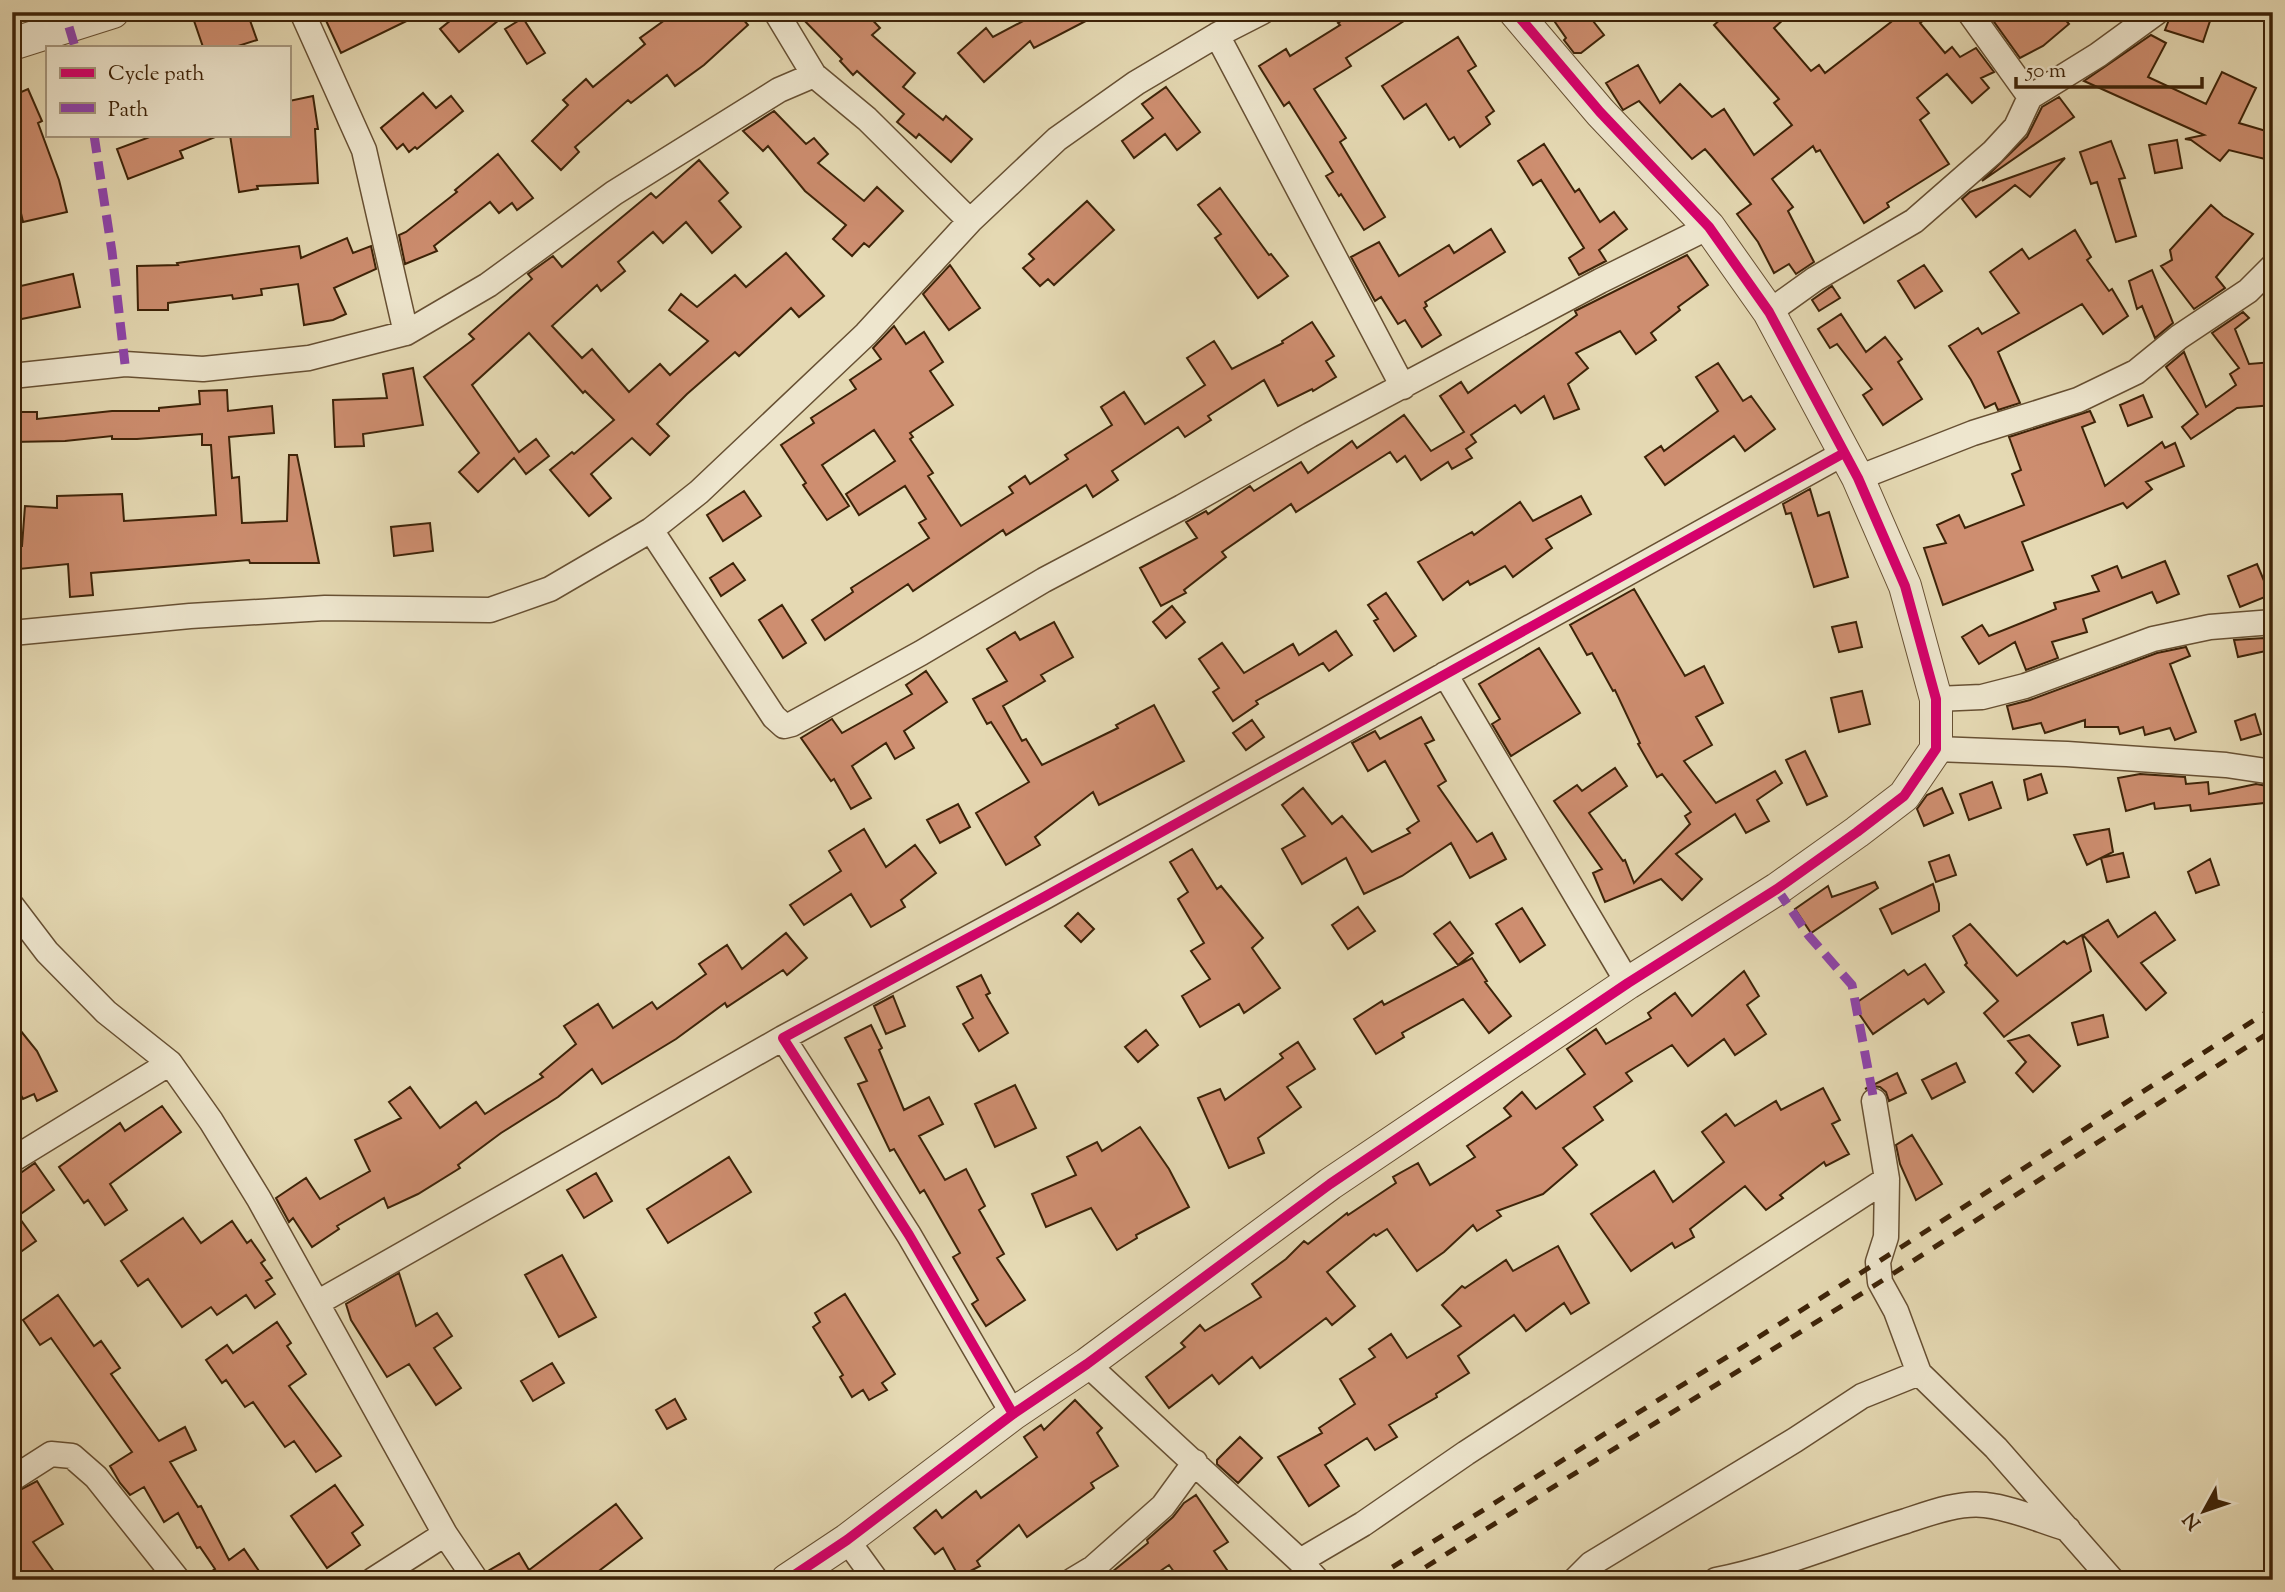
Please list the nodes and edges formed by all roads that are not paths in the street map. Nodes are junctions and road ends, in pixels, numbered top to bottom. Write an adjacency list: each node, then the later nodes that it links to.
1 (113, 12): 9 (street)
2 (302, 12): 16 (street)
3 (776, 12): 10 (street)
4 (1262, 12): 8 (street)
5 (1515, 12): 13 (street)
6 (1969, 12): 11 (street)
7 (2157, 12): 11 (street)
8 (1217, 35): 12 (street); 18 (street)
9 (12, 44)
10 (814, 75): 12 (street); 16 (street)
11 (2030, 97): 15 (street)
12 (970, 221): 20 (street)
13 (1709, 227): 15 (street); 18 (street)
14 (2273, 266): 19 (street)
15 (1769, 312): 19 (street)
16 (406, 334): 17 (street)
17 (12, 376)
18 (1403, 387): 20 (street)
19 (1851, 465): 23 (street); 24 (street)
20 (651, 530): 22 (street)
21 (2273, 622): 24 (street)
22 (12, 633)
23 (1445, 674): 28 (street); 29 (street)
24 (1936, 699): 25 (street)
25 (1936, 749): 26 (street); 28 (street)
26 (2273, 772)
27 (12, 906): 30 (street)
28 (1628, 983): 35 (street)
29 (783, 1038): 34 (street); 37 (street)
30 (170, 1063): 32 (street); 34 (street)
31 (1874, 1101): 33 (street)
32 (12, 1160)
33 (1887, 1179): 36 (street); 43 (street)
34 (317, 1303): 41 (street)
35 (1087, 1364): 37 (street); 38 (street)
36 (1919, 1373): 40 (street); 51 (street)
37 (1013, 1414): 42 (street)
38 (1195, 1462): 43 (street); 49 (street)
39 (12, 1479): 44 (street)
40 (2068, 1530): 52 (street); 53 (street)
41 (445, 1534): 45 (street); 46 (street)
42 (847, 1540): 47 (street); 48 (street)
43 (1300, 1561): 50 (street)
44 (178, 1580)
45 (373, 1580)
46 (476, 1580)
47 (787, 1580)
48 (876, 1580)
49 (1073, 1580)
50 (1317, 1580)
51 (1575, 1580)
52 (1716, 1580)
53 (2112, 1580)

